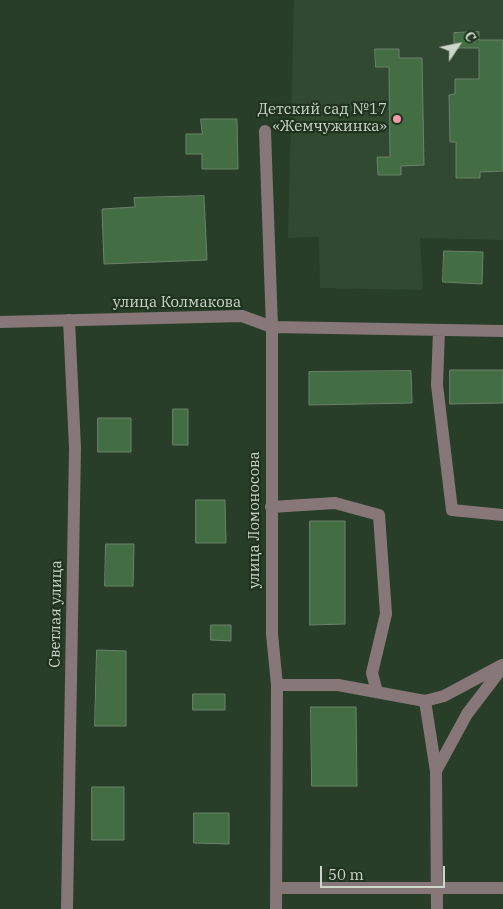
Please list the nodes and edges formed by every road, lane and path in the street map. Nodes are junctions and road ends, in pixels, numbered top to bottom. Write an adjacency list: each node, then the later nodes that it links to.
1 (265, 131): 4 (street, улица Ломоносова)
2 (69, 320): 3 (street, улица Колмакова); 4 (street, улица Колмакова); 17 (street, Светлая улица)
3 (0, 322)
4 (272, 327): 5 (street, улица Колмакова); 7 (street, улица Ломоносова)
5 (439, 330): 6 (street, улица Колмакова); 8 (street)
6 (503, 331)
7 (271, 507): 10 (street, улица Ломоносова); 11 (street)
8 (503, 514)
9 (503, 666): 12 (street); 13 (street)
10 (277, 685): 11 (street); 14 (street, улица Ломоносова)
11 (377, 692): 12 (street)
12 (425, 700): 13 (street)
13 (436, 771): 15 (street)
14 (277, 888): 15 (street); 18 (street, улица Ломоносова)
15 (437, 888): 16 (street); 19 (street)
16 (503, 888)
17 (67, 909)
18 (276, 909)
19 (437, 909)

